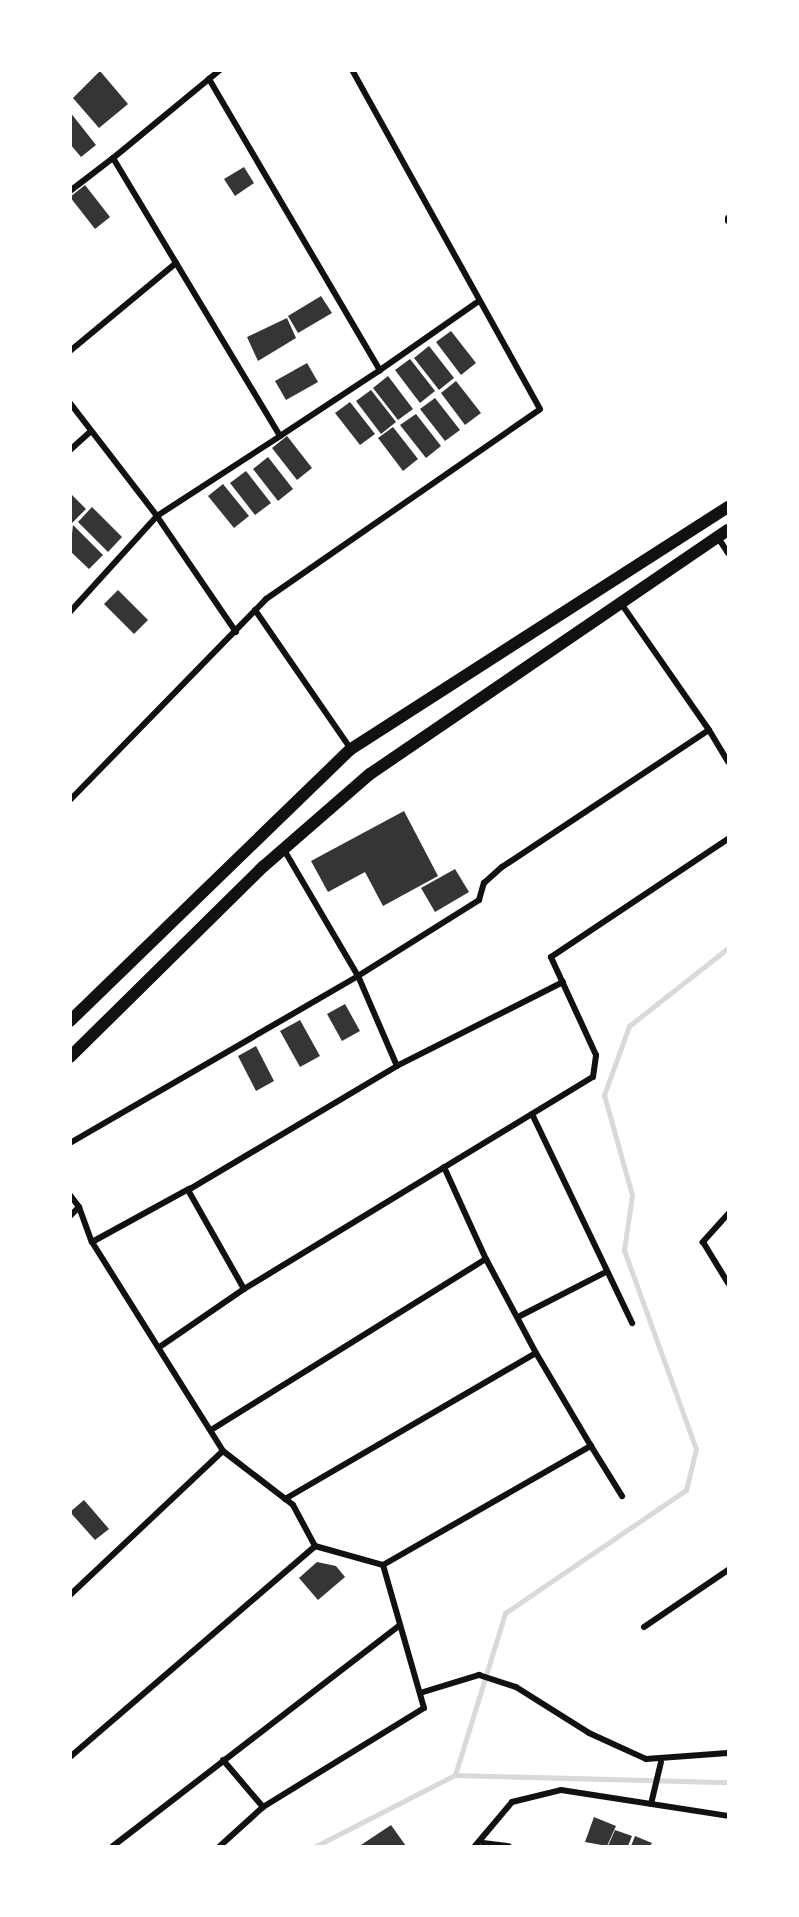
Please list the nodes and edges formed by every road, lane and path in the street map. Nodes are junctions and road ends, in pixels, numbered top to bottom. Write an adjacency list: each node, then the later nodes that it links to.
1 (220, 70): 3 (street)
2 (352, 70): 7 (street)
3 (209, 80): 4 (street); 9 (street)
4 (113, 158): 5 (street); 6 (street)
5 (70, 191)
6 (176, 263): 8 (street); 12 (street)
7 (479, 301): 9 (street); 20 (street)
8 (70, 351)
9 (380, 370): 12 (street)
10 (70, 403): 11 (street)
11 (91, 431): 13 (street); 15 (street)
12 (280, 436): 15 (street)
13 (70, 450)
14 (729, 507): 24 (main road)
15 (157, 516): 21 (street); 22 (street)
16 (729, 530): 17 (main road)
17 (717, 536): 18 (street); 19 (main road)
18 (729, 553)
19 (620, 601): 23 (street); 28 (main road)
20 (255, 610): 22 (street); 24 (street)
21 (70, 612)
22 (236, 632): 26 (street)
23 (709, 730): 25 (street); 29 (street)
24 (351, 749): 31 (main road)
25 (729, 762)
26 (70, 800)
27 (729, 839): 30 (street)
28 (284, 850): 29 (street); 32 (main road)
29 (358, 976): 33 (street); 35 (street)
30 (563, 982): 33 (street); 34 (street)
31 (70, 1021)
32 (70, 1057)
33 (397, 1066): 37 (street)
34 (532, 1114): 36 (street); 44 (street)
35 (70, 1143)
36 (444, 1167): 43 (street); 46 (street)
37 (189, 1189): 42 (street); 46 (street)
38 (70, 1195): 39 (street)
39 (79, 1207): 41 (street); 42 (street)
40 (729, 1214): 45 (street)
41 (70, 1216)
42 (92, 1242): 49 (street)
43 (486, 1259): 47 (street); 51 (street)
44 (606, 1272): 47 (street); 48 (street)
45 (729, 1283)
46 (244, 1290): 49 (street)
47 (518, 1317): 50 (street)
48 (632, 1323)
49 (161, 1346): 51 (street)
50 (536, 1353): 52 (street); 55 (street)
51 (211, 1430): 53 (street)
52 (591, 1446): 54 (street); 57 (street)
53 (223, 1451): 55 (street); 59 (street)
54 (622, 1496)
55 (285, 1499): 56 (street)
56 (315, 1546): 57 (street); 64 (street)
57 (383, 1565): 60 (street)
58 (729, 1570): 61 (street)
59 (70, 1595)
60 (400, 1625): 62 (street); 65 (street)
61 (644, 1627)
62 (420, 1693): 66 (street); 68 (street)
63 (729, 1753): 66 (street)
64 (70, 1757)
65 (223, 1760): 68 (street); 71 (street)
66 (661, 1762): 67 (street)
67 (651, 1804): 69 (street); 70 (street)
68 (263, 1807): 72 (street)
69 (729, 1816)
70 (483, 1843): 73 (street); 74 (street)
71 (114, 1846)
72 (220, 1846)
73 (475, 1846)
74 (509, 1846)

